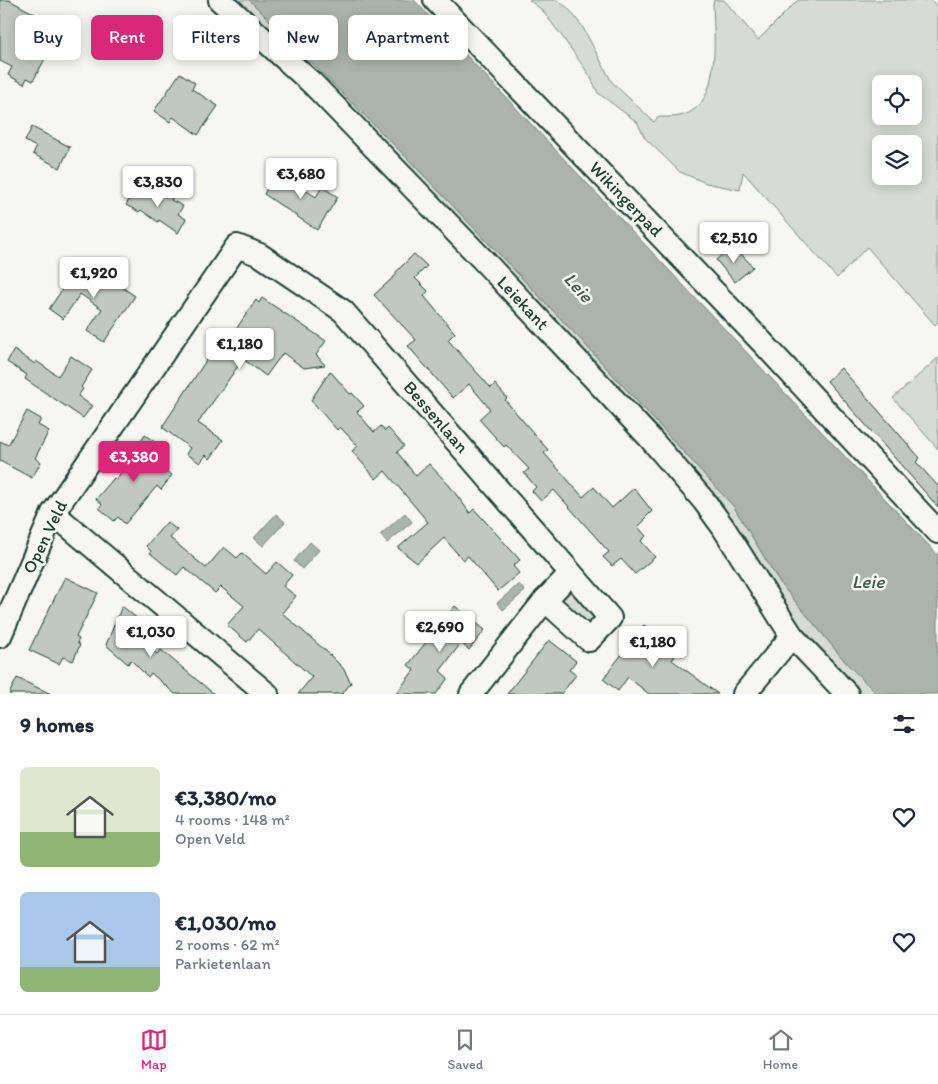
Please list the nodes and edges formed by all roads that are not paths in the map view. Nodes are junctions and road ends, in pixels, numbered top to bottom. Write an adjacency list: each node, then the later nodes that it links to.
1 (220, 0): 9 (street, Leiekant)
2 (435, 0): 5 (street, Wikingerpad)
3 (237, 246): 4 (street, Open Veld); 6 (street, Bessenlaan)
4 (53, 513): 8 (street, Open Veld); 10 (street)
5 (938, 532)
6 (570, 574): 7 (street); 7 (street, Bessenlaan)
7 (545, 600): 11 (street)
8 (0, 636)
9 (792, 636): 12 (street); 13 (street, Leiekant)
10 (267, 694)
11 (471, 694)
12 (744, 694)
13 (847, 694)

